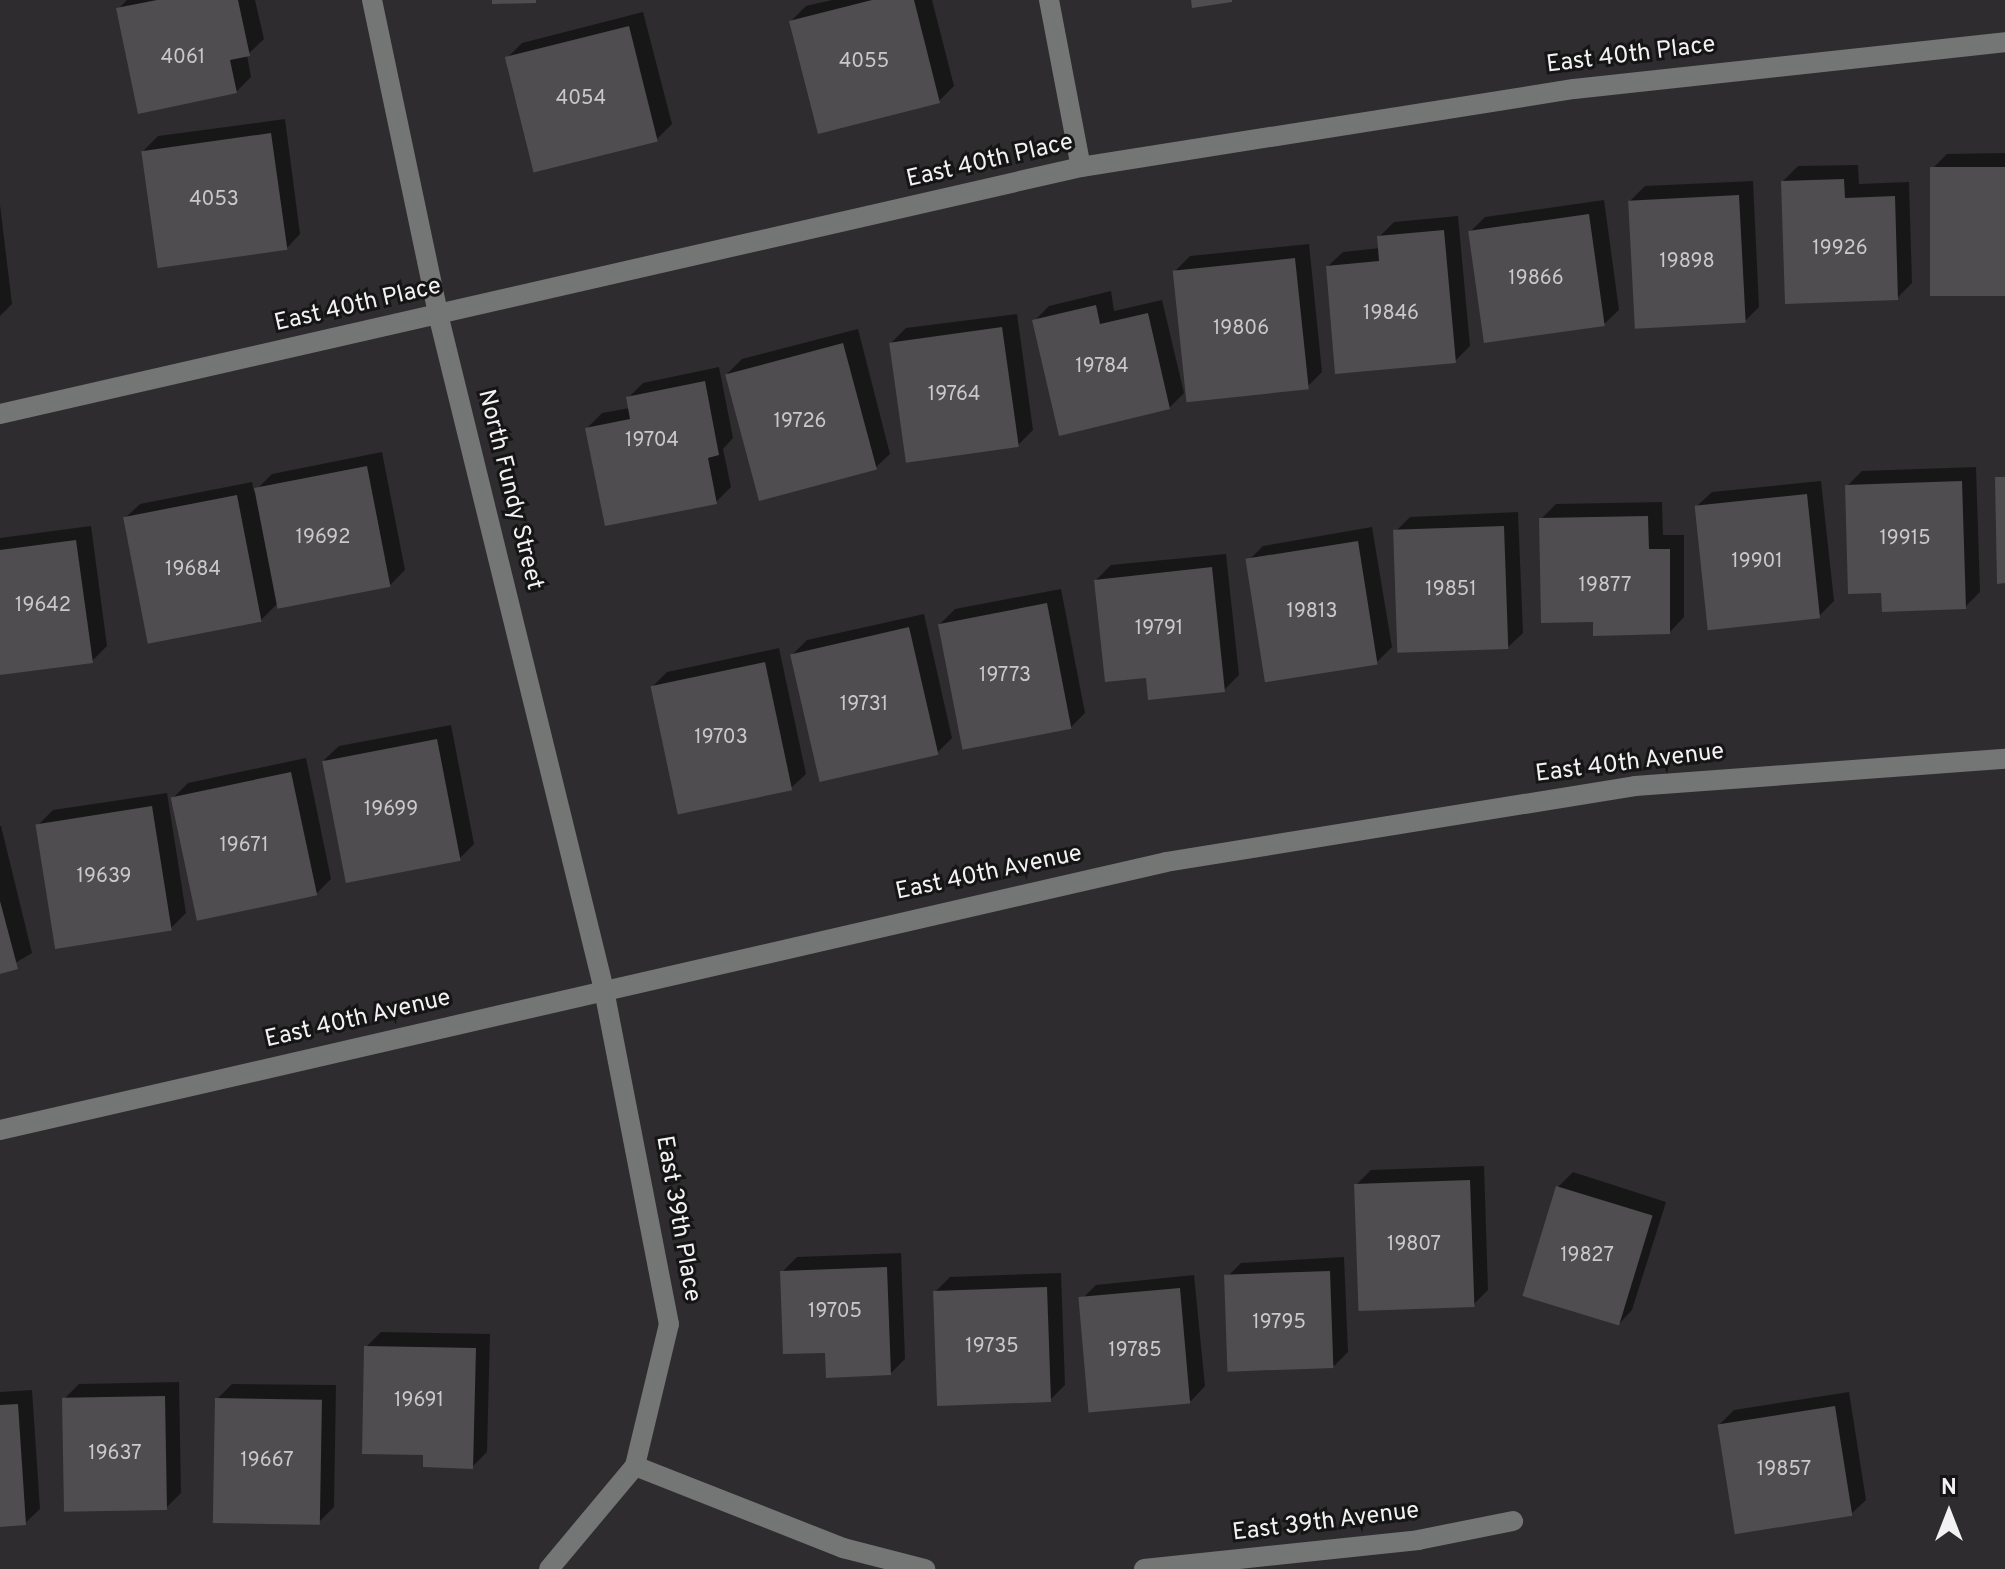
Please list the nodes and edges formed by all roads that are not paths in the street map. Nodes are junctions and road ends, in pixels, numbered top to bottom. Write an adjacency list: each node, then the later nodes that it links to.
1 (372, 0): 5 (street, North Fundy Street)
2 (1049, 0): 4 (street)
3 (2005, 42): 4 (street, East 40th Place)
4 (1081, 167): 5 (street, East 40th Place)
5 (438, 314): 6 (street, East 40th Place); 8 (street, North Fundy Street)
6 (0, 414)
7 (2005, 759): 8 (street, East 40th Avenue)
8 (604, 990): 9 (street, East 40th Avenue); 10 (street, East 39th Place)
9 (0, 1130)
10 (635, 1466): 12 (street, East 39th Place); 13 (street)
11 (1513, 1521): 14 (street, East 39th Avenue)
12 (549, 1569)
13 (925, 1569)
14 (1144, 1569)

